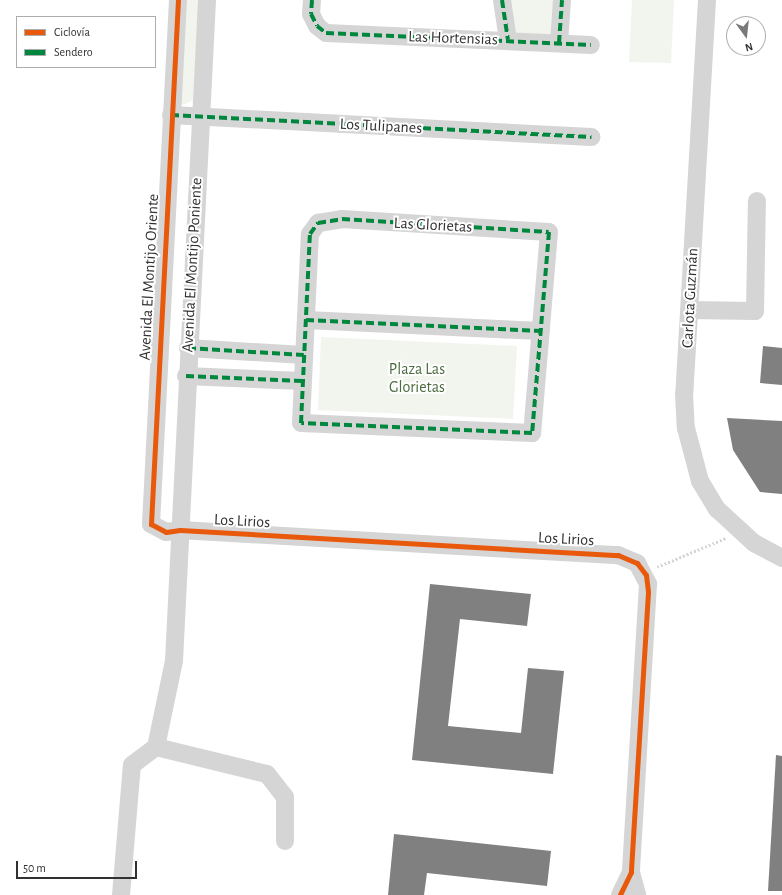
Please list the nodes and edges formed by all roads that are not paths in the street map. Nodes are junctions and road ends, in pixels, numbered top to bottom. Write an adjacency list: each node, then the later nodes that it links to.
1 (178, 0): 10 (street, Avenida El Montijo Oriente)
2 (207, 0): 11 (street, Avenida El Montijo Poniente)
3 (312, 0): 7 (street, Las Hortensias)
4 (502, 0): 7 (street)
5 (562, 0): 8 (street)
6 (707, 0): 14 (street, Carlota Guzmán)
7 (508, 40): 8 (street, Las Hortensias)
8 (559, 43): 9 (street, Las Hortensias)
9 (590, 45)
10 (171, 115): 11 (street, Los Tulipanes); 21 (street, Avenida El Montijo Oriente)
11 (201, 117): 12 (street, Los Tulipanes); 17 (street, Avenida El Montijo Poniente)
12 (591, 137)
13 (757, 200): 14 (street)
14 (690, 310): 22 (street, Carlota Guzmán)
15 (306, 320): 16 (street); 16 (street, Las Glorietas); 18 (street, Las Glorietas)
16 (541, 331): 20 (street, Las Glorietas)
17 (188, 348): 18 (street); 19 (street, Avenida El Montijo Poniente)
18 (304, 355): 20 (street, Las Glorietas)
19 (186, 376): 20 (street); 21 (street, Avenida El Montijo Poniente)
20 (302, 381)
21 (180, 530): 23 (street, Avenida El Montijo Poniente); 25 (street, Los Lirios)
22 (781, 558)
23 (156, 747): 24 (street); 26 (street)
24 (285, 841)
25 (631, 872): 27 (street); 28 (street)
26 (121, 895)
27 (620, 895)
28 (637, 895)

